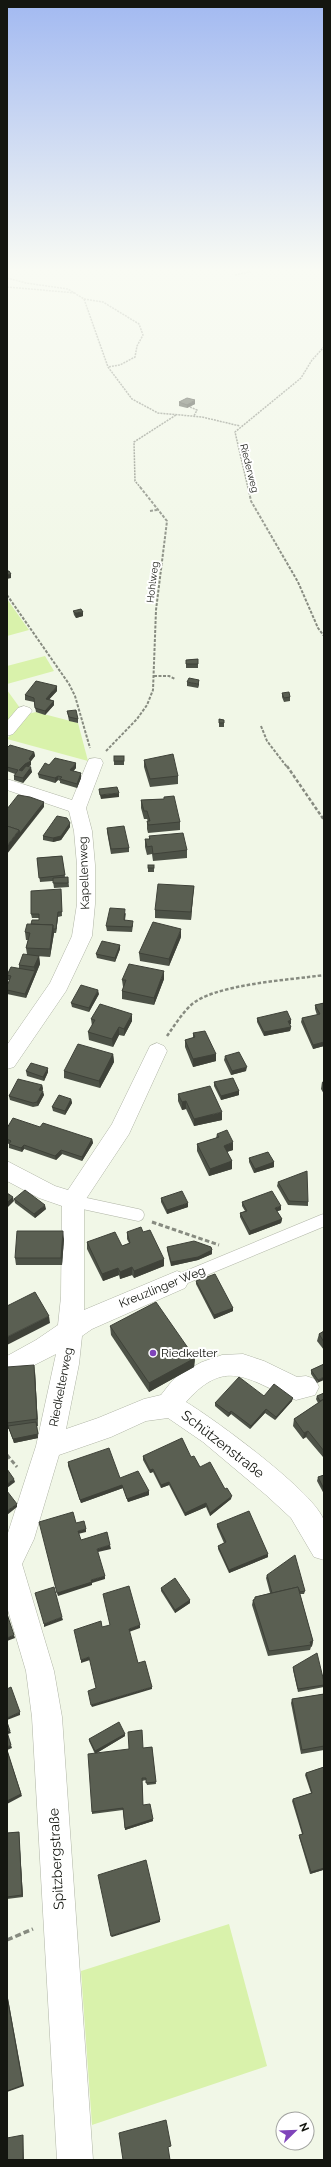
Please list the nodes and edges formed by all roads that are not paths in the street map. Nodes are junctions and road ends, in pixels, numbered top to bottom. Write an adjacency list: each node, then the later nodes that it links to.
1 (24, 711): 2 (street)
2 (7, 731)
3 (95, 763): 5 (street)
4 (7, 784): 5 (street)
5 (77, 808): 7 (street, Kapellenweg)
6 (157, 1051): 9 (street)
7 (7, 1061)
8 (7, 1170): 9 (street)
9 (73, 1201): 10 (lane); 13 (street, Riedkelterweg)
10 (138, 1215)
11 (324, 1220): 12 (lane, Kreuzlinger Weg)
12 (177, 1281): 13 (street, Kreuzlinger Weg)
13 (72, 1328): 14 (street, Kreuzlinger Weg); 17 (street, Riedkelterweg)
14 (7, 1368)
15 (306, 1387): 16 (street)
16 (169, 1405): 17 (street, Schützenstraße); 18 (street, Schützenstraße)
17 (49, 1446): 19 (street, Riedkelterweg)
18 (324, 1547)
19 (8, 1564): 20 (street, Spitzbergstraße)
20 (75, 2160)

